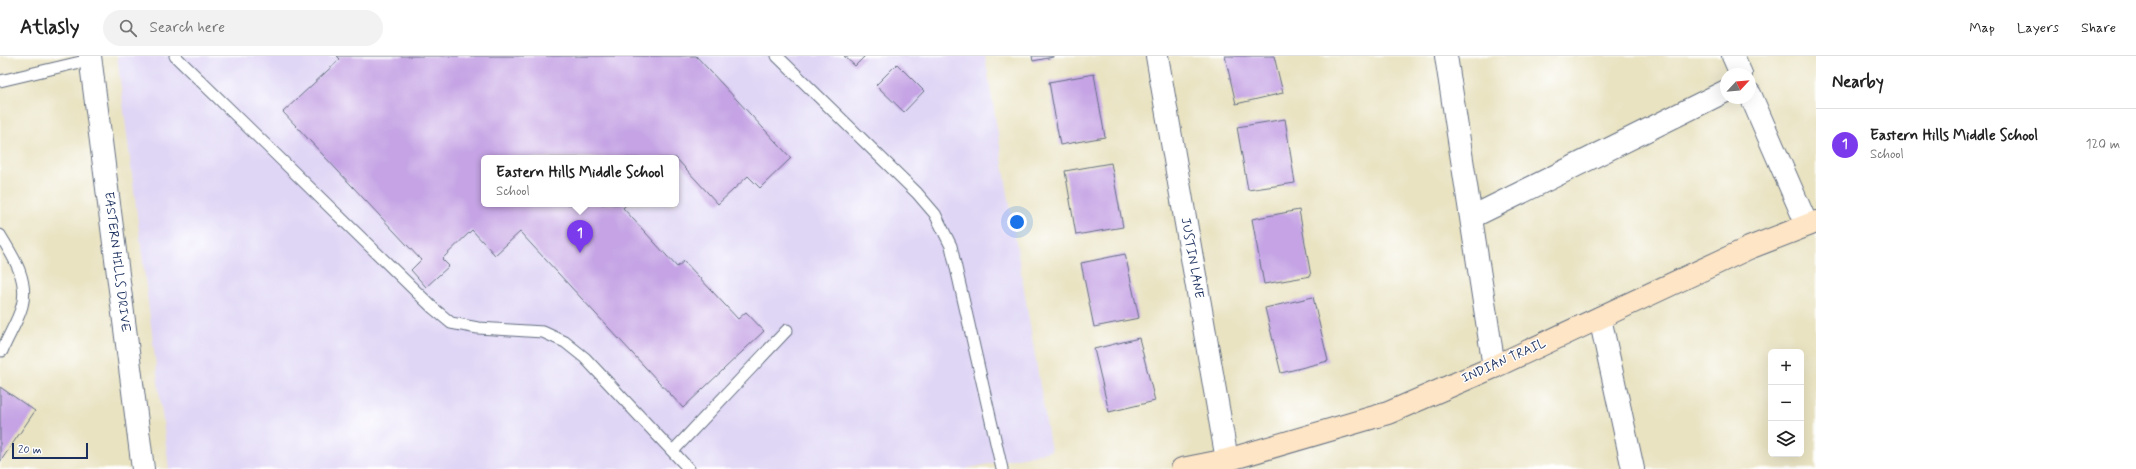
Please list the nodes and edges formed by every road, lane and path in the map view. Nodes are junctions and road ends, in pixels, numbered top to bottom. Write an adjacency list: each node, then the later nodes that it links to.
1 (174, 56): 18 (lane)
2 (777, 56): 22 (lane)
3 (1157, 56): 19 (street, JUSTIN LANE)
4 (1446, 56): 11 (street)
5 (1733, 56): 7 (street)
6 (93, 58): 8 (lane); 20 (street, EASTERN HILLS DRIVE)
7 (1738, 68)
8 (0, 81)
9 (1720, 94): 11 (street)
10 (1755, 104): 12 (street)
11 (1472, 217): 17 (street)
12 (1811, 224): 14 (street, INDIAN TRAIL)
13 (0, 235): 16 (lane)
14 (1600, 318): 17 (street, INDIAN TRAIL); 24 (street)
15 (787, 330): 18 (lane)
16 (2, 351)
17 (1494, 367): 19 (street, INDIAN TRAIL)
18 (673, 451): 21 (lane)
19 (1227, 460): 23 (street, INDIAN TRAIL)
20 (143, 469)
21 (689, 469)
22 (1002, 469)
23 (1182, 469)
24 (1633, 469)

